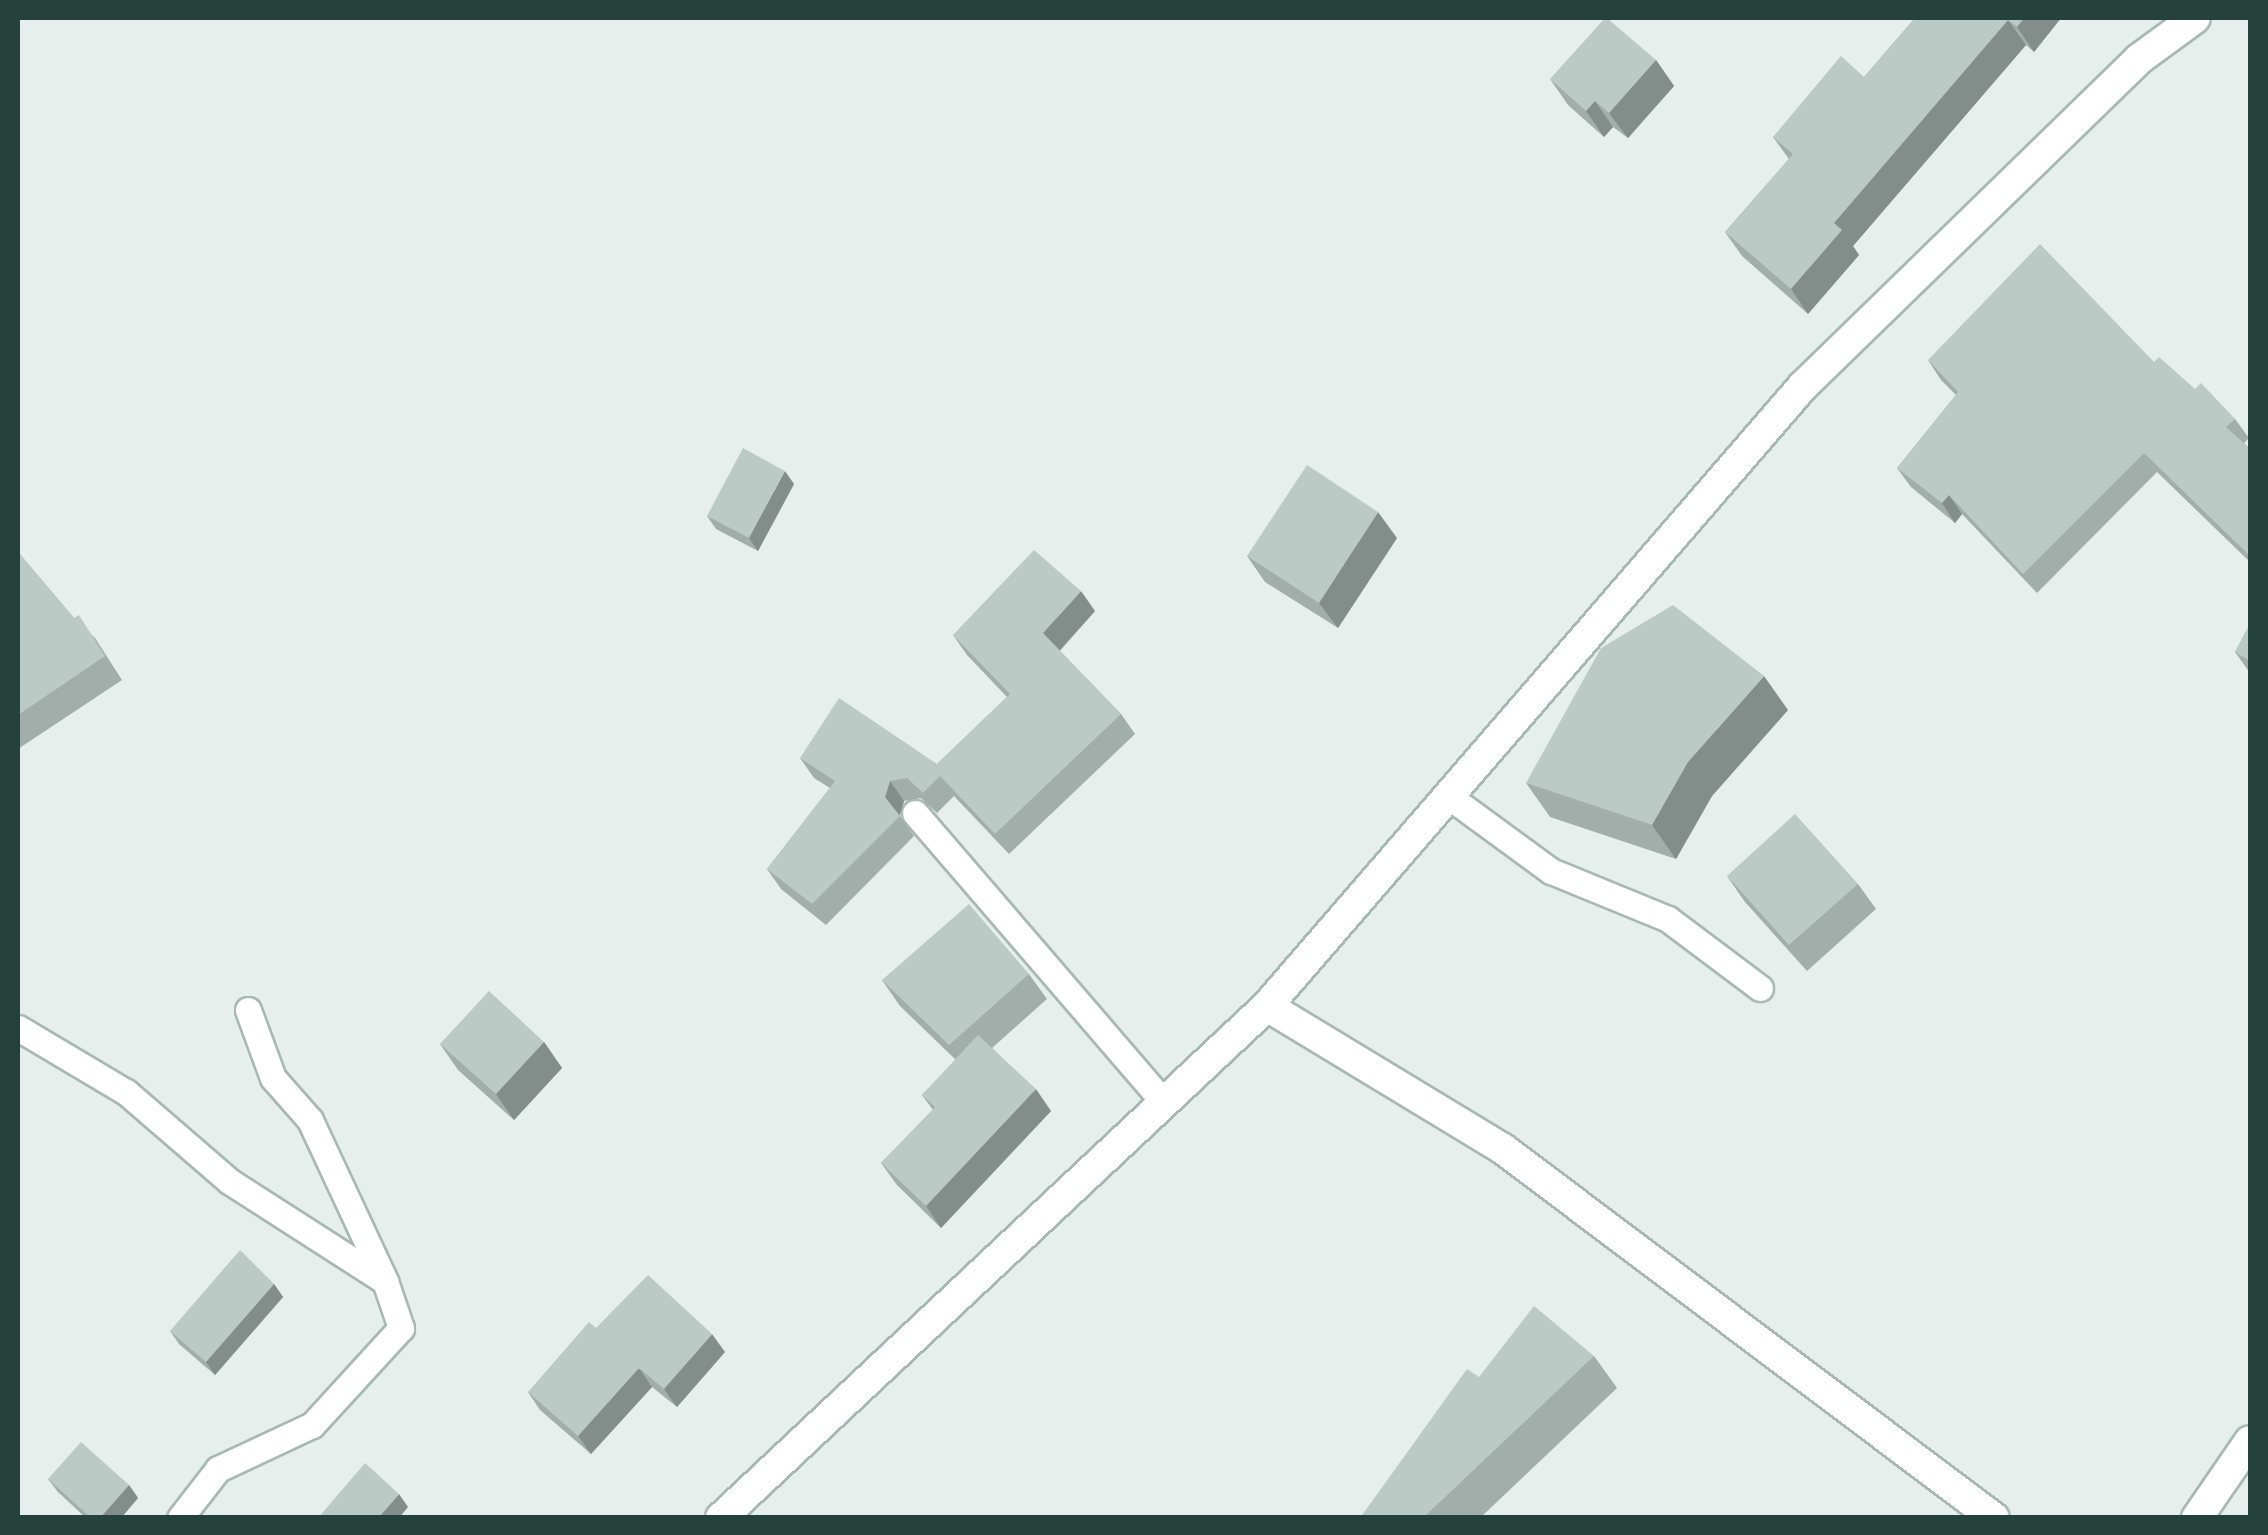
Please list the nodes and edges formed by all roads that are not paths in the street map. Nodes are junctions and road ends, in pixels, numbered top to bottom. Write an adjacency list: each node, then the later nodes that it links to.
1 (2194, 18): 2 (street)
2 (1446, 795): 4 (lane); 5 (street)
3 (915, 813): 8 (lane)
4 (1760, 988)
5 (1266, 1006): 8 (street); 13 (street)
6 (248, 1010): 9 (lane)
7 (18, 1028): 9 (lane)
8 (1163, 1100): 12 (street)
9 (386, 1281): 11 (lane)
10 (2250, 1441): 14 (street)
11 (180, 1518)
12 (721, 1518)
13 (1994, 1518)
14 (2198, 1518)

